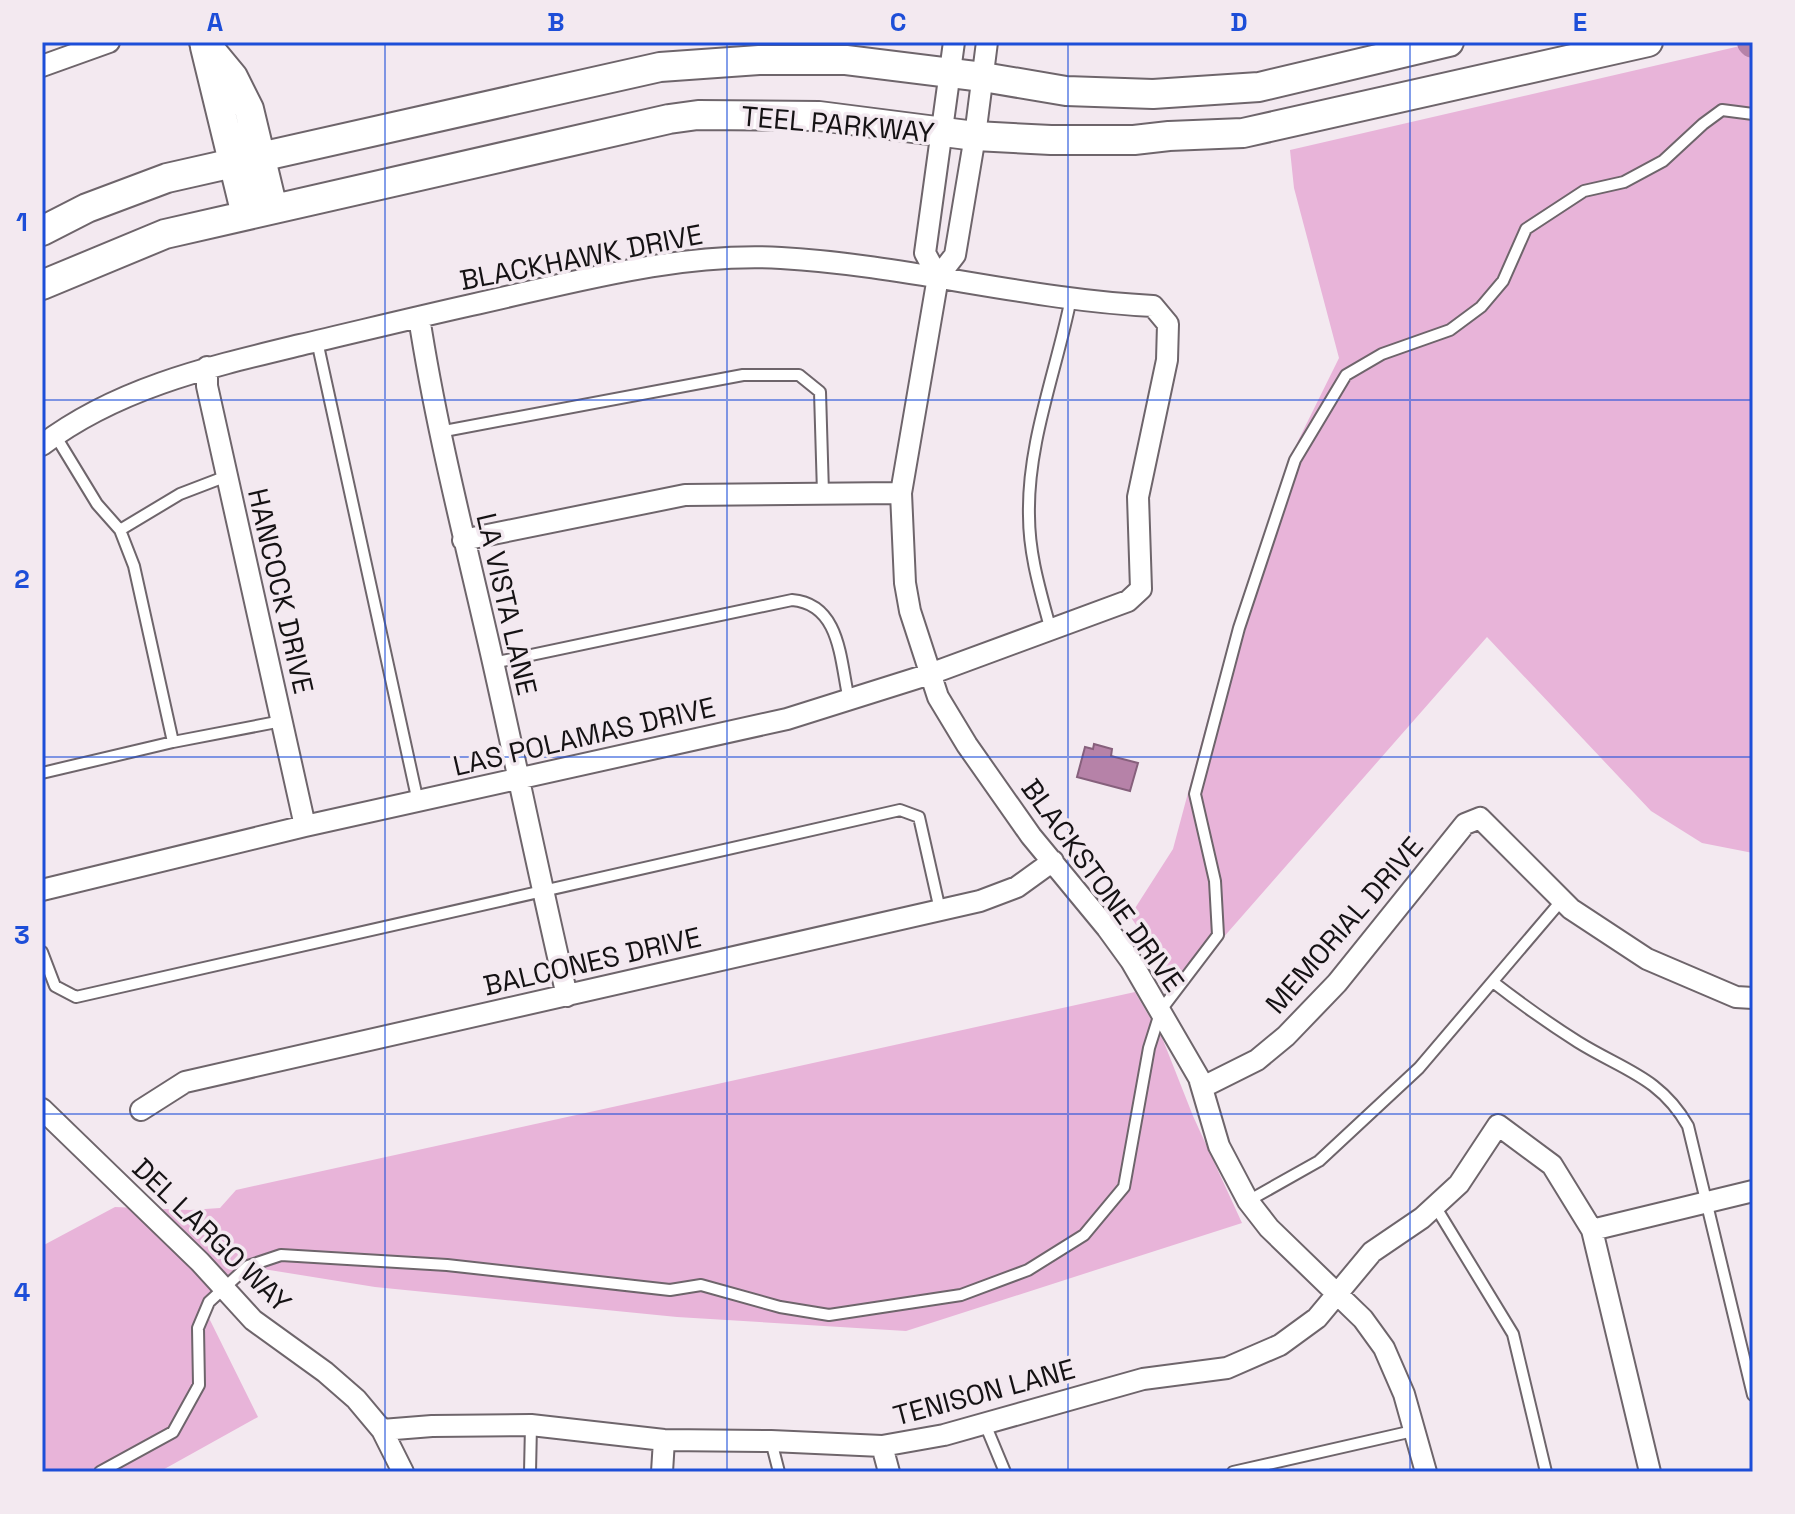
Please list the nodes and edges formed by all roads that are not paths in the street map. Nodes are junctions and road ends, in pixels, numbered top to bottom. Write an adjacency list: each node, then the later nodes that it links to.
1 (109, 42): 7 (street)
2 (204, 42): 13 (main road); 14 (main road)
3 (954, 42): 8 (street, BLACKSTONE DRIVE)
4 (987, 42): 9 (street, BLACKSTONE DRIVE)
5 (1449, 42): 9 (main road, TEEL PARKWAY)
6 (1648, 42): 12 (main road, TEEL PARKWAY)
7 (42, 66)
8 (950, 74): 9 (main road, TEEL PARKWAY); 11 (street, BLACKSTONE DRIVE); 13 (main road, TEEL PARKWAY)
9 (983, 77): 12 (street, BLACKSTONE DRIVE)
10 (1753, 114): 50 (lane)
11 (942, 133): 12 (main road, TEEL PARKWAY); 15 (main road, TEEL PARKWAY); 17 (street, BLACKSTONE DRIVE)
12 (975, 136): 17 (street, BLACKSTONE DRIVE)
13 (262, 157): 14 (main road, TEEL PARKWAY); 15 (main road)
14 (234, 163): 15 (main road); 16 (main road, TEEL PARKWAY)
15 (259, 212): 18 (main road, TEEL PARKWAY)
16 (42, 231)
17 (938, 277): 19 (street, BLACKHAWK DRIVE); 20 (street, BLACKHAWK DRIVE); 27 (street, BLACKSTONE DRIVE)
18 (42, 285)
19 (1071, 298): 30 (street, BLACKHAWK DRIVE); 31 (lane)
20 (419, 317): 21 (street, BLACKHAWK DRIVE); 23 (street, LA VISTA LANE)
21 (317, 341): 22 (street, BLACKHAWK DRIVE); 39 (lane)
22 (207, 367): 24 (street, BLACKHAWK DRIVE); 25 (street, HANCOCK DRIVE)
23 (439, 432): 26 (lane); 29 (street, LA VISTA LANE)
24 (48, 440): 28 (lane)
25 (227, 476): 28 (lane); 35 (street, HANCOCK DRIVE)
26 (823, 493): 27 (street); 29 (street)
27 (901, 493): 33 (street, BLACKSTONE DRIVE)
28 (120, 530): 36 (lane)
29 (463, 540): 32 (street, LA VISTA LANE)
30 (1128, 601): 31 (street, LAS POLAMAS DRIVE)
31 (1051, 631): 33 (street, LAS POLAMAS DRIVE)
32 (493, 663): 34 (lane); 38 (street, LA VISTA LANE)
33 (930, 674): 34 (street, LAS POLAMAS DRIVE); 41 (street, BLACKSTONE DRIVE)
34 (849, 700): 38 (street, LAS POLAMAS DRIVE)
35 (282, 721): 36 (lane); 40 (street, HANCOCK DRIVE)
36 (173, 742): 37 (lane)
37 (42, 773)
38 (517, 781): 39 (street, LAS POLAMAS DRIVE); 43 (street, LA VISTA LANE)
39 (418, 802): 40 (street, LAS POLAMAS DRIVE)
40 (305, 826): 42 (street, LAS POLAMAS DRIVE)
41 (1053, 861): 45 (street, BALCONES DRIVE); 50 (street, BLACKSTONE DRIVE)
42 (42, 890)
43 (542, 890): 45 (lane); 46 (lane); 48 (street, LA VISTA LANE)
44 (1562, 900): 47 (lane); 49 (street); 51 (street, MEMORIAL DRIVE)
45 (940, 910): 48 (street, BALCONES DRIVE)
46 (42, 952)
47 (1493, 982): 55 (lane); 56 (lane)
48 (567, 996): 53 (street, BALCONES DRIVE)
49 (1753, 998)
50 (1161, 1010): 51 (street, BLACKSTONE DRIVE); 59 (lane)
51 (1203, 1087): 55 (street, BLACKSTONE DRIVE)
52 (42, 1109): 59 (street, DEL LARGO WAY)
53 (141, 1110)
54 (1753, 1191): 56 (street)
55 (1248, 1201): 60 (street, BLACKSTONE DRIVE)
56 (1706, 1203): 58 (street); 61 (lane)
57 (1435, 1206): 58 (street, TENISON LANE); 60 (street, TENISON LANE); 78 (lane)
58 (1592, 1230): 79 (street)
59 (225, 1289): 64 (street, DEL LARGO WAY); 69 (lane)
60 (1337, 1292): 62 (street, TENISON LANE); 65 (street, BLACKSTONE DRIVE)
61 (1753, 1395)
62 (985, 1424): 68 (street, TENISON LANE); 75 (lane)
63 (531, 1425): 64 (street, TENISON LANE); 66 (street, TENISON LANE); 71 (lane)
64 (382, 1430): 70 (street, DEL LARGO WAY)
65 (1413, 1431): 76 (lane); 77 (street, BLACKSTONE DRIVE)
66 (664, 1440): 67 (street, TENISON LANE); 72 (street)
67 (771, 1441): 68 (street, TENISON LANE); 73 (lane)
68 (882, 1446): 74 (street)
69 (100, 1472)
70 (403, 1472)
71 (530, 1472)
72 (662, 1472)
73 (779, 1472)
74 (889, 1472)
75 (1005, 1472)
76 (1233, 1472)
77 (1426, 1472)
78 (1546, 1472)
79 (1650, 1472)

